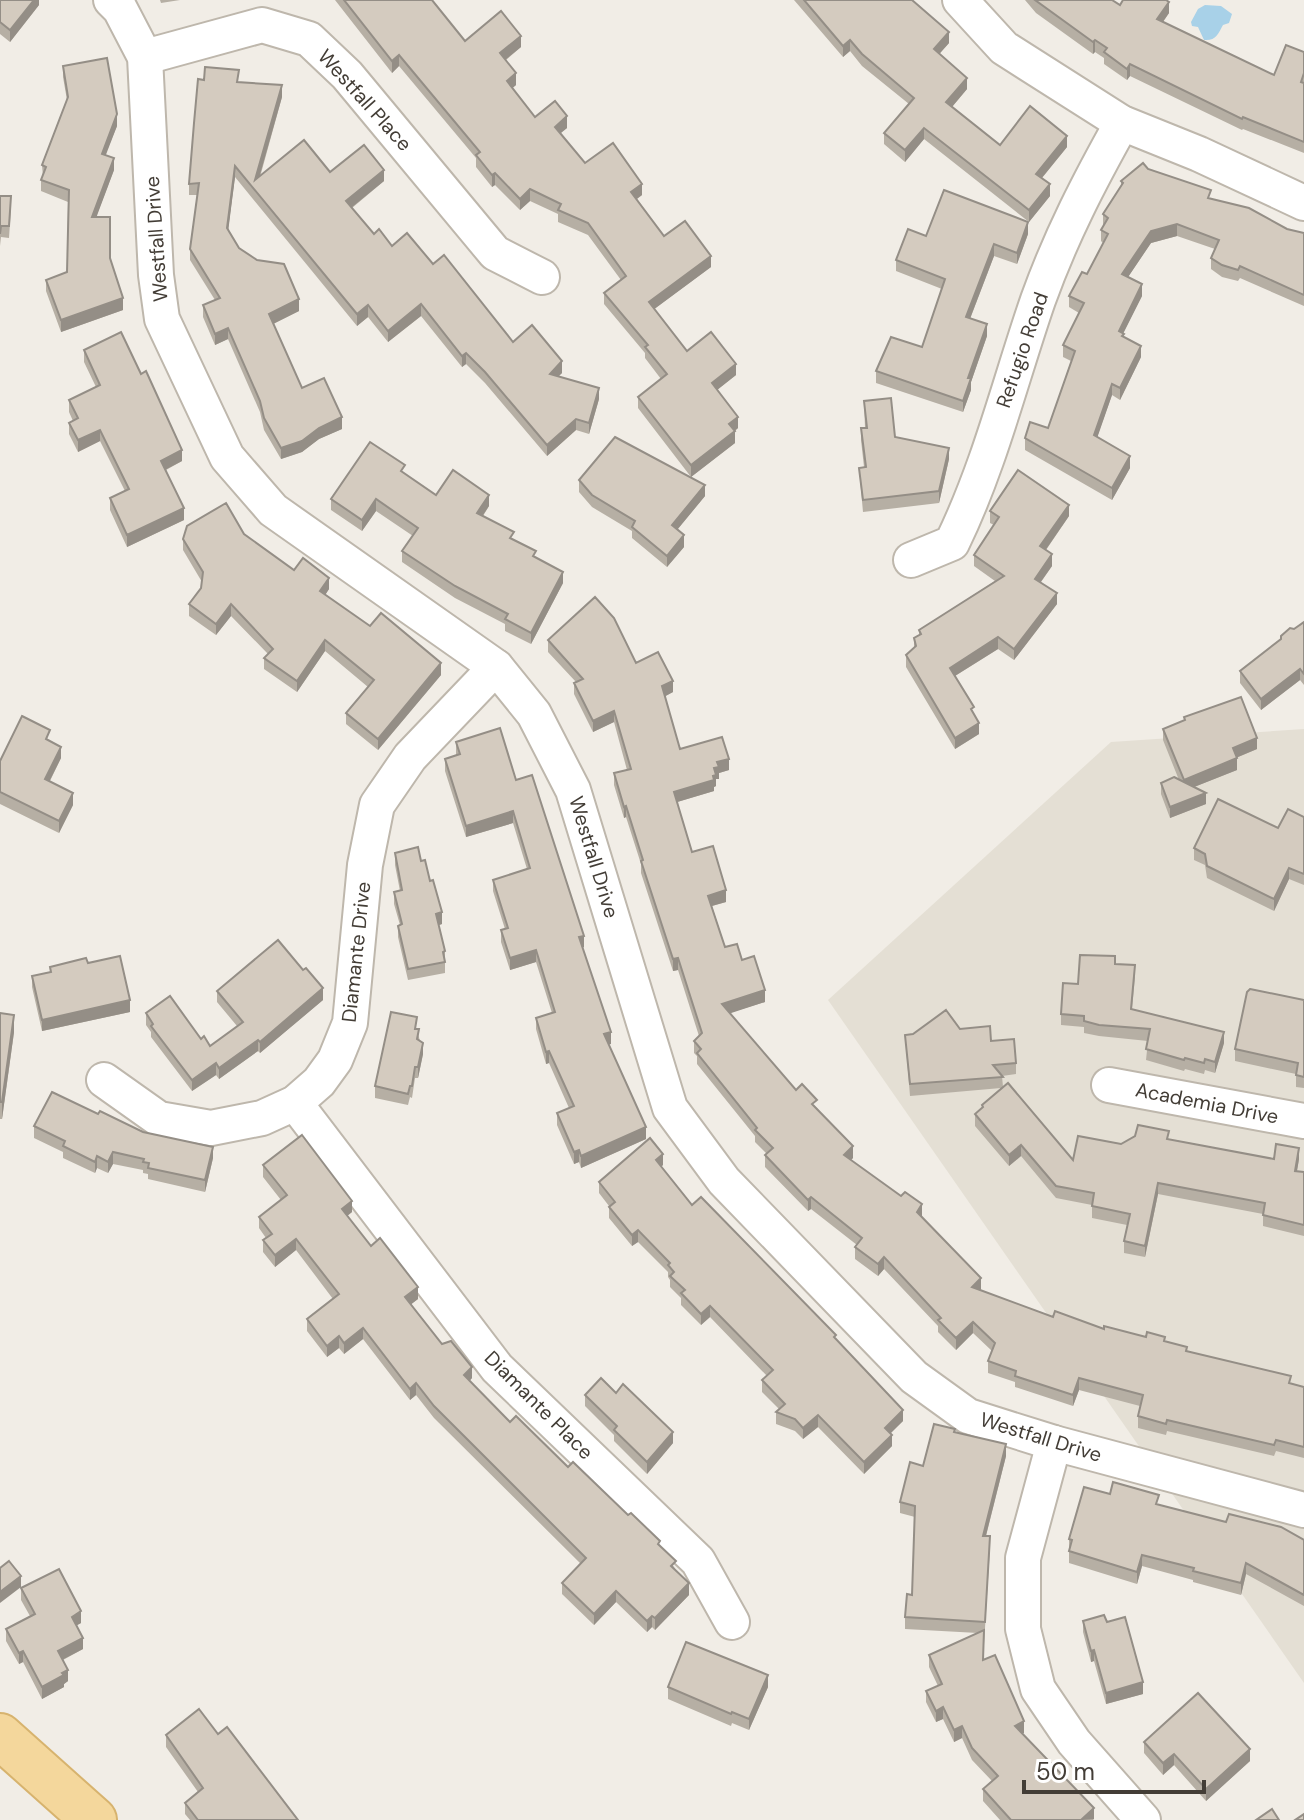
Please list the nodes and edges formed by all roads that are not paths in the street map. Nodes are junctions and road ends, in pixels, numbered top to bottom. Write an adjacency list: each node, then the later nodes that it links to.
1 (111, 0): 3 (street, Westfall Drive)
2 (960, 0): 4 (street)
3 (145, 57): 6 (street, Westfall Place); 8 (street, Westfall Drive)
4 (1122, 123): 5 (street); 7 (street, Refugio Road)
5 (1304, 203)
6 (542, 277)
7 (911, 560)
8 (496, 667): 11 (street, Diamante Drive); 13 (street, Westfall Drive)
9 (104, 1080): 11 (street, Diamante Drive)
10 (1109, 1085): 12 (street, Academia Drive)
11 (295, 1103): 15 (street, Diamante Place)
12 (1304, 1121)
13 (1054, 1443): 14 (street, Westfall Drive); 18 (street)
14 (1304, 1510)
15 (732, 1622)
16 (0, 1736): 17 (main road)
17 (94, 1820)
18 (1143, 1820)

